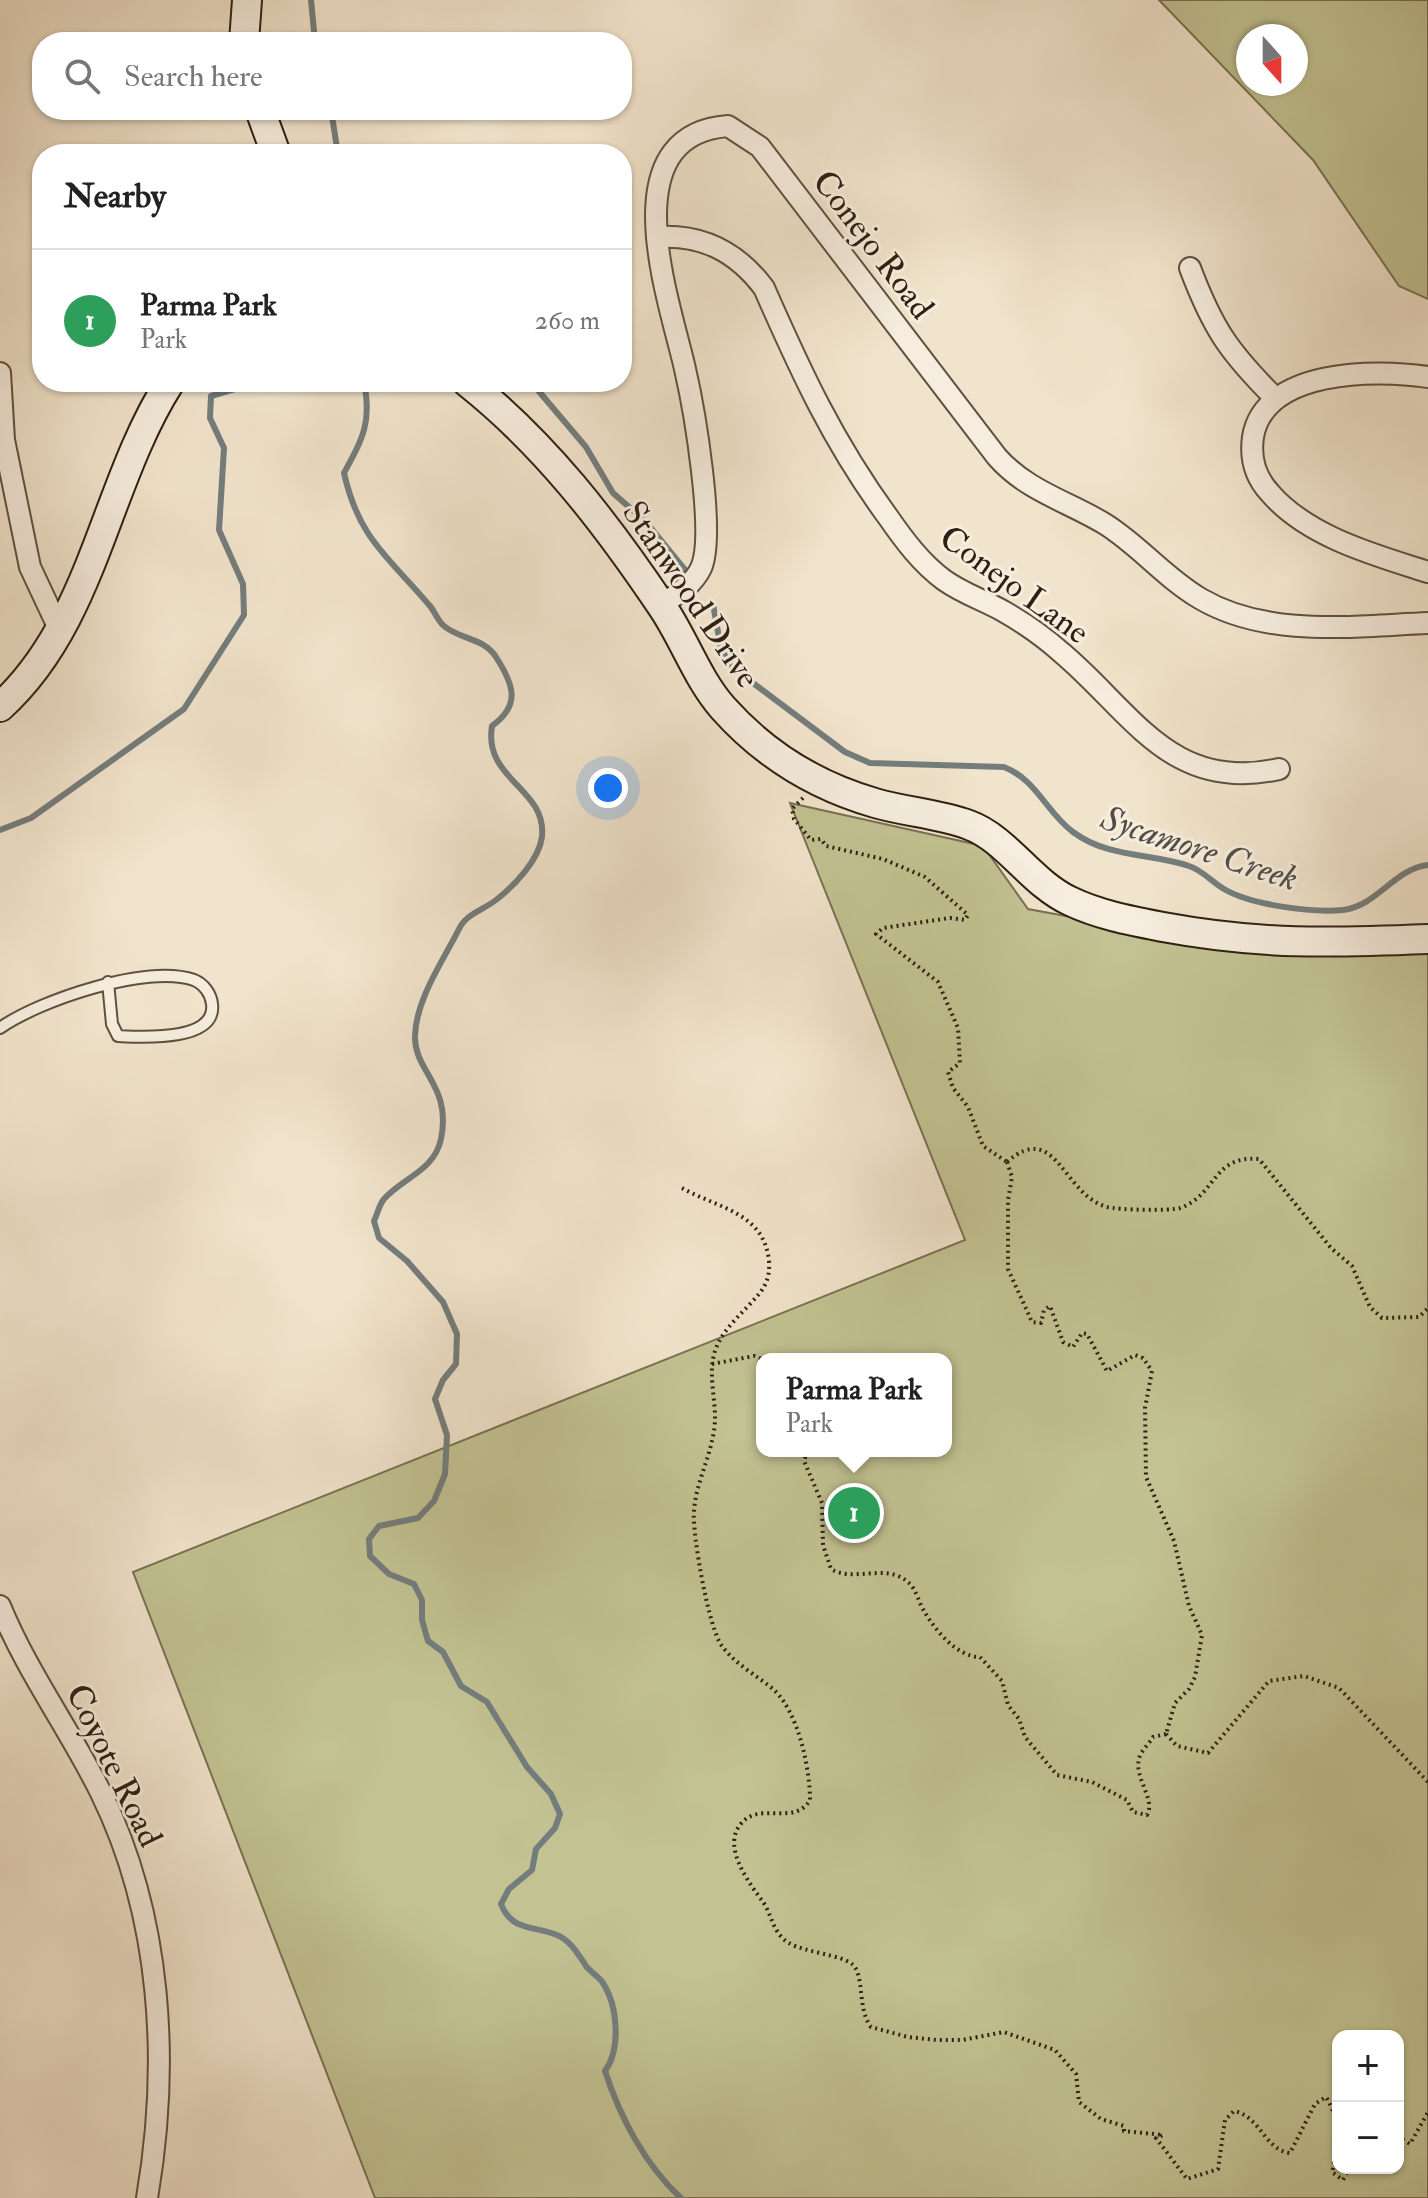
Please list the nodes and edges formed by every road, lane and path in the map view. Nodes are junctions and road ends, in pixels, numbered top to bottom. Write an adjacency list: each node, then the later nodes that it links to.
1 (247, 0): 2 (main road)
2 (245, 32)
3 (264, 120): 4 (main road)
4 (272, 144)
5 (657, 237): 13 (street, Conejo Road); 14 (street, Conejo Road); 17 (street, Conejo Lane)
6 (1190, 268): 11 (street)
7 (0, 373): 15 (street)
8 (1428, 377): 11 (street)
9 (165, 392): 15 (main road)
10 (478, 392): 13 (main road, Stanwood Drive)
11 (1275, 398): 12 (street)
12 (1428, 572)
13 (661, 605): 18 (main road, Stanwood Drive)
14 (1428, 623)
15 (60, 631): 16 (main road)
16 (0, 707)
17 (1279, 769)
18 (823, 783): 19 (main road, Stanwood Drive); 22 (path)
19 (1428, 939)
20 (108, 982): 20 (lane); 21 (lane)
21 (0, 1028)
22 (1007, 1162): 24 (path); 29 (path)
23 (682, 1188): 26 (path)
24 (1428, 1308)
25 (756, 1357): 26 (path)
26 (712, 1364): 32 (path)
27 (805, 1457): 29 (path)
28 (1, 1613): 34 (street, Coyote Road)
29 (1166, 1734): 30 (path)
30 (1428, 1782)
31 (1399, 2102): 33 (path)
32 (1332, 2106)
33 (1428, 2112)
34 (147, 2198)

